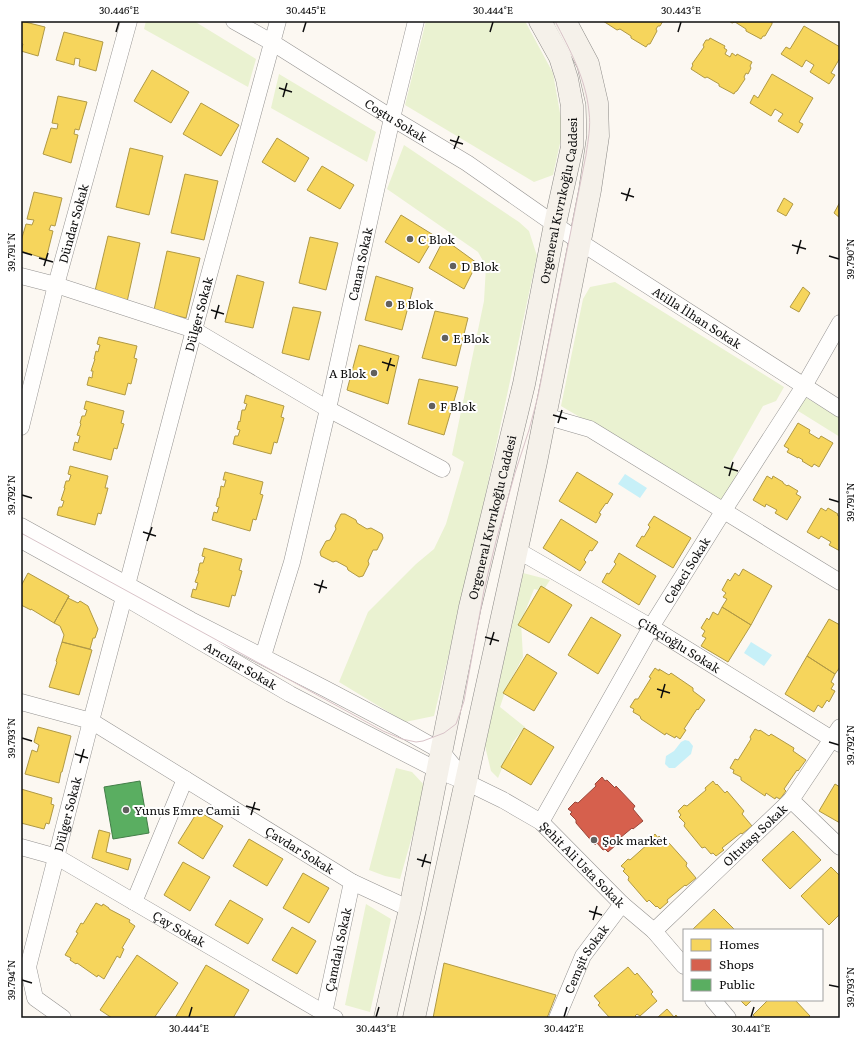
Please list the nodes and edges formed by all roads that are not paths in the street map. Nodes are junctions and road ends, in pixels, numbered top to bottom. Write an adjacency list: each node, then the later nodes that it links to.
1 (129, 21): 12 (street, Dündar Sokak)
2 (234, 21): 7 (street, Coştu Sokak)
3 (278, 21): 7 (street, Dülger Sokak)
4 (416, 21): 8 (street, Canan Sokak)
5 (540, 21): 9 (main road, Orgeneral Kıvrıkoğlu Caddesi)
6 (565, 21): 10 (main road)
7 (273, 43): 8 (street, Coştu Sokak); 14 (street, Dülger Sokak)
8 (392, 118): 9 (street, Coştu Sokak); 16 (street, Canan Sokak)
9 (555, 224): 10 (street, Atilla İlhan Sokak); 32 (main road, Orgeneral Kıvrıkoğlu Caddesi)
10 (580, 242): 15 (street, Atilla İlhan Sokak); 18 (main road)
11 (21, 276): 12 (street)
12 (56, 284): 14 (street); 19 (street, Dündar Sokak)
13 (840, 323): 15 (street, Cebeci Sokak)
14 (194, 330): 16 (street); 26 (street, Dülger Sokak)
15 (804, 386): 17 (street, Atilla İlhan Sokak); 21 (street, Cebeci Sokak)
16 (328, 409): 20 (street); 28 (street, Canan Sokak)
17 (840, 409)
18 (545, 416): 21 (street); 24 (main road)
19 (21, 427)
20 (442, 469)
21 (724, 510): 25 (street); 27 (street, Cebeci Sokak)
22 (21, 526): 26 (street)
23 (21, 540): 26 (street, Arıcılar Sokak)
24 (517, 550): 27 (street, Çiftçioğlu Sokak); 34 (main road)
25 (840, 582)
26 (125, 591): 28 (street); 30 (street, Dülger Sokak); 32 (street, Arıcılar Sokak)
27 (651, 627): 31 (street, Çiftçioğlu Sokak); 36 (street, Cebeci Sokak)
28 (263, 656): 32 (street)
29 (21, 702): 30 (street)
30 (90, 721): 33 (street, Çavdar Sokak); 39 (street, Dülger Sokak)
31 (838, 737): 35 (street, Oltutaşı Sokak)
32 (439, 761): 34 (street, Arıcılar Sokak); 43 (main road, Orgeneral Kıvrıkoğlu Caddesi)
33 (185, 779): 40 (street, Çavdar Sokak); 41 (street)
34 (466, 782): 36 (street, Şehit Ali Usta Sokak); 50 (main road)
35 (791, 800): 38 (street); 44 (street, Oltutaşı Sokak)
36 (541, 822): 42 (street, Şehit Ali Usta Sokak)
37 (21, 847): 39 (street, Çay Sokak)
38 (840, 847)
39 (56, 856): 41 (street, Çay Sokak); 48 (street, Dülger Sokak)
40 (352, 882): 43 (street, Çavdar Sokak); 47 (street, Çamdalı Sokak)
41 (134, 902): 47 (street, Çay Sokak)
42 (622, 904): 44 (street, Şehit Ali Usta Sokak); 51 (street, Cemşit Sokak)
43 (410, 909): 49 (main road, Orgeneral Kıvrıkoğlu Caddesi)
44 (654, 931): 45 (street, Şehit Ali Usta Sokak)
45 (683, 965)
46 (714, 1001): 52 (street)
47 (327, 1016)
48 (63, 1018)
49 (385, 1018)
50 (414, 1018)
51 (557, 1018)
52 (728, 1018)

